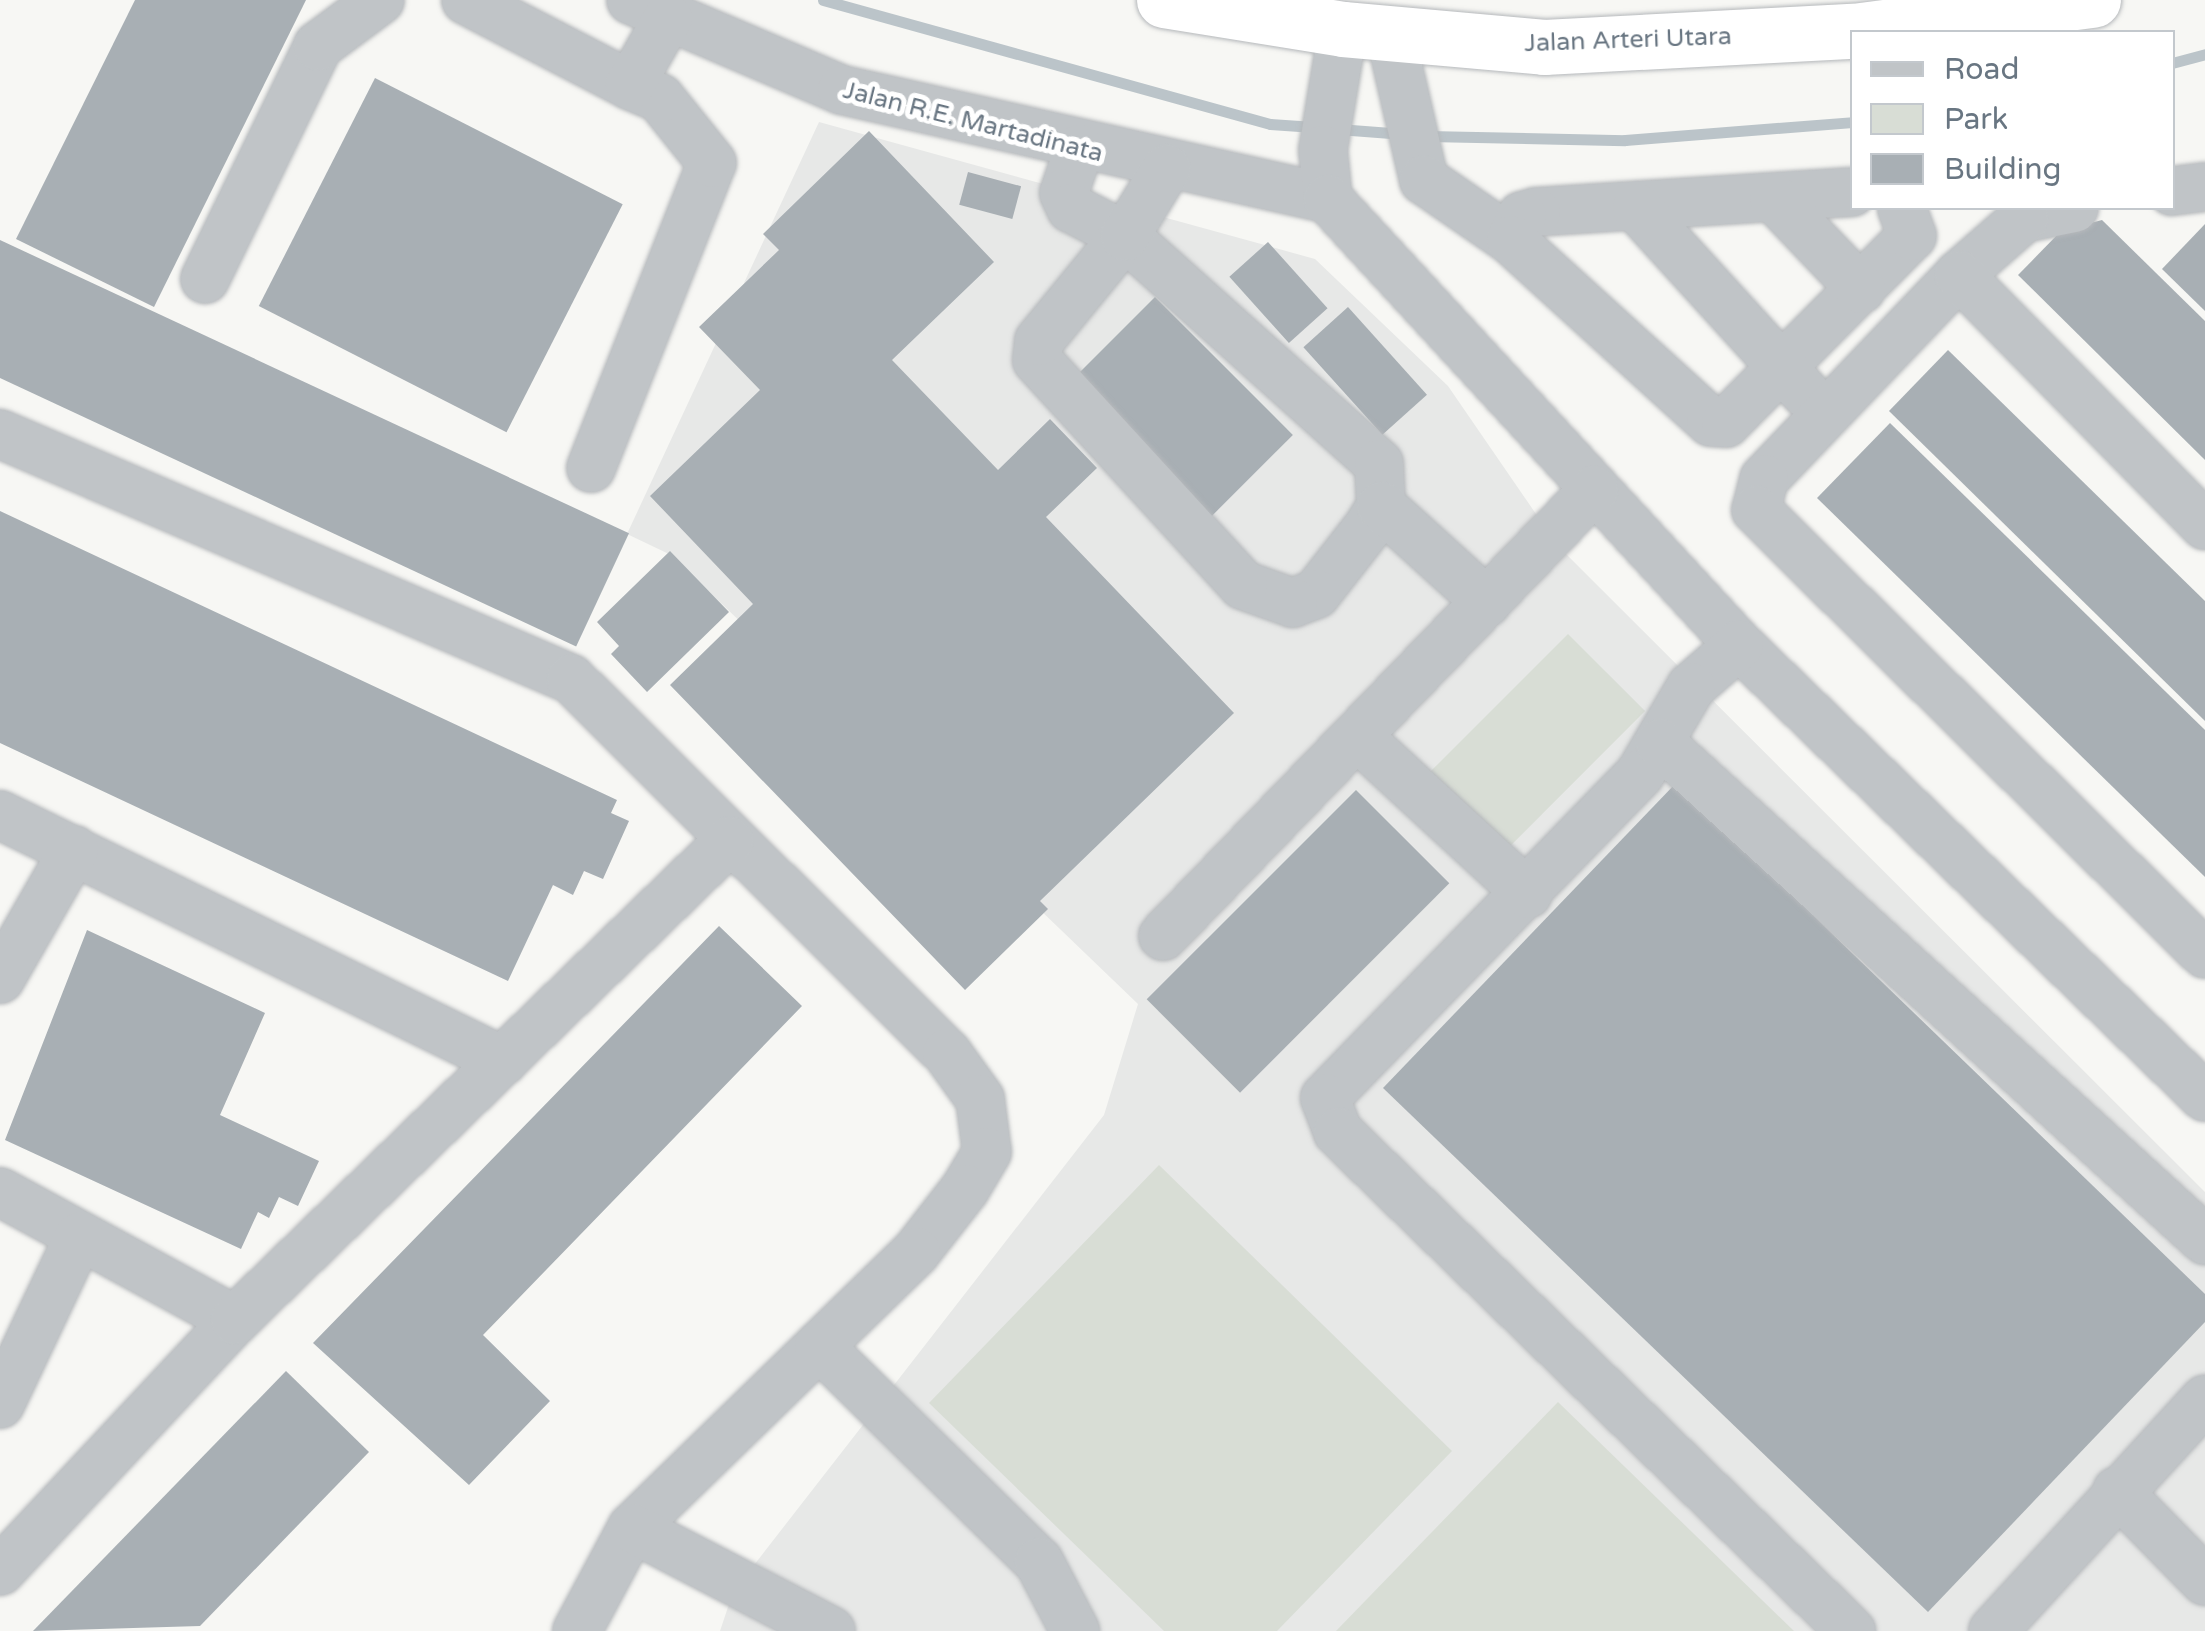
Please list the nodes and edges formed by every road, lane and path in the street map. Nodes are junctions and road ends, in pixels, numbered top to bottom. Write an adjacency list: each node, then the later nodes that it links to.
1 (380, 0): 23 (street)
2 (466, 0): 9 (street)
3 (1164, 0): 8 (highway, Jalan Arteri Utara)
4 (2092, 0): 6 (highway, Jalan Arteri Utara)
5 (650, 9): 9 (street); 10 (street, Jalan R.E. Martadinata)
6 (1861, 30)
7 (1850, 31): 8 (highway, Jalan Arteri Utara)
8 (1355, 47): 16 (street); 21 (street)
9 (630, 84): 28 (street)
10 (1079, 150): 11 (street, Jalan R.E. Martadinata); 20 (street)
11 (1166, 169): 16 (street, Jalan R.E. Martadinata); 20 (street)
12 (2205, 187): 13 (street)
13 (2175, 191)
14 (1850, 192): 15 (street)
15 (1774, 198): 17 (street); 24 (street)
16 (1328, 199): 29 (street)
17 (1636, 208): 21 (street); 25 (street)
18 (1903, 210): 24 (street)
19 (2064, 210): 22 (street)
20 (1126, 236): 30 (street); 30 (street)
21 (1511, 240): 25 (street)
22 (1959, 275): 26 (street); 31 (street)
23 (204, 279)
24 (1861, 289): 25 (street)
25 (1785, 369): 26 (street)
26 (1824, 416): 41 (street)
27 (0, 434): 37 (street)
28 (592, 468)
29 (1594, 490): 32 (street); 33 (street)
30 (1381, 506): 32 (street)
31 (2205, 525)
32 (1487, 602): 34 (street)
33 (1739, 644): 35 (street); 44 (street)
34 (1358, 736): 39 (street); 40 (street)
35 (1660, 743): 39 (street); 47 (street)
36 (3, 822): 38 (street)
37 (729, 842): 43 (street); 49 (street)
38 (74, 850): 42 (street); 43 (street)
39 (1528, 894): 59 (street)
40 (1162, 936)
41 (2205, 954)
42 (0, 979)
43 (503, 1061): 48 (street)
44 (2205, 1097)
45 (0, 1192): 46 (street)
46 (79, 1237): 48 (street); 51 (street)
47 (2205, 1240)
48 (236, 1320): 54 (street)
49 (819, 1346): 53 (street); 58 (street)
50 (2205, 1400): 52 (street)
51 (0, 1404)
52 (2117, 1491): 55 (street); 60 (street)
53 (632, 1528): 56 (street); 57 (street)
54 (0, 1570)
55 (2205, 1581)
56 (577, 1631)
57 (831, 1631)
58 (1075, 1631)
59 (1852, 1631)
60 (1992, 1631)

